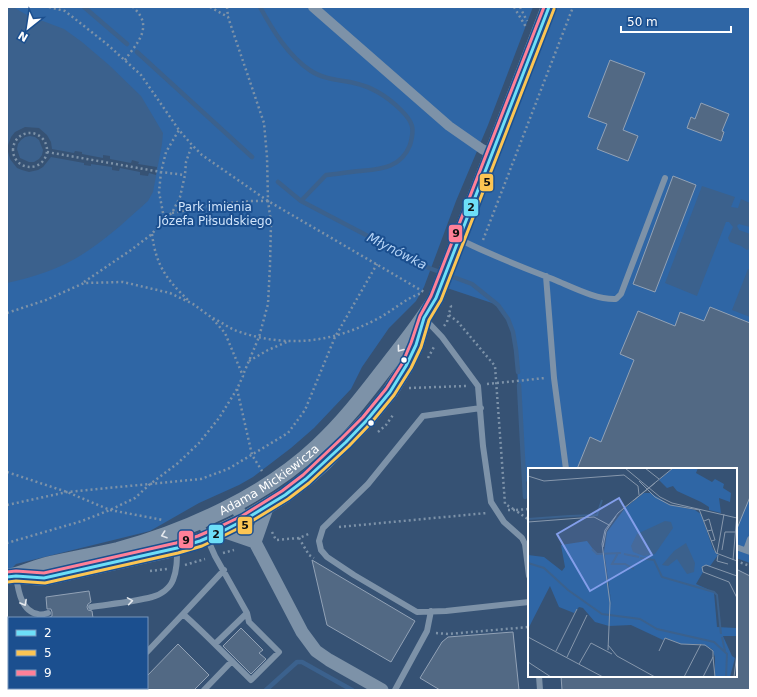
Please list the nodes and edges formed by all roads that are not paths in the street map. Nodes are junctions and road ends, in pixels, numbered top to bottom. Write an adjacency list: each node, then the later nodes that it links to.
1 (312, 7): 3 (street)
2 (549, 7): 3 (street, Adama Mickiewicza)
3 (492, 154): 5 (street, Adama Mickiewicza)
4 (665, 178): 6 (lane)
5 (459, 239): 6 (lane); 7 (street, Adama Mickiewicza)
6 (546, 276): 9 (lane)
7 (424, 318): 8 (lane); 10 (street, Adama Mickiewicza, one-way to 10); 11 (street, Adama Mickiewicza)
8 (481, 408): 21 (lane); 26 (lane)
9 (566, 468)
10 (235, 504): 12 (street); 13 (street, Adama Mickiewicza)
11 (268, 505): 12 (street, Adama Mickiewicza); 17 (street, Adama Mickiewicza)
12 (244, 520): 14 (street, Adama Mickiewicza); 17 (street)
13 (200, 521): 15 (lane); 23 (street, Adama Mickiewicza, one-way to 23)
14 (223, 531): 15 (street, Adama Mickiewicza); 17 (street)
15 (207, 538): 19 (street, Adama Mickiewicza); 22 (lane)
16 (750, 539): 20 (lane)
17 (255, 542): 35 (street)
18 (737, 547): 20 (lane)
19 (177, 548): 23 (street, Adama Mickiewicza); 25 (lane, one-way to 19)
20 (748, 551)
21 (528, 565)
22 (224, 570): 28 (lane); 29 (lane)
23 (11, 577): 27 (lane, one-way to 27)
24 (528, 602): 26 (lane)
25 (91, 607)
26 (431, 611): 36 (lane)
27 (48, 613)
28 (247, 613): 30 (lane); 32 (lane)
29 (183, 614): 30 (lane); 31 (lane)
30 (215, 644): 32 (lane)
31 (148, 651)
32 (232, 661): 34 (lane)
33 (538, 677): 37 (lane)
34 (204, 690)
35 (382, 690)
36 (395, 690)
37 (540, 690)

